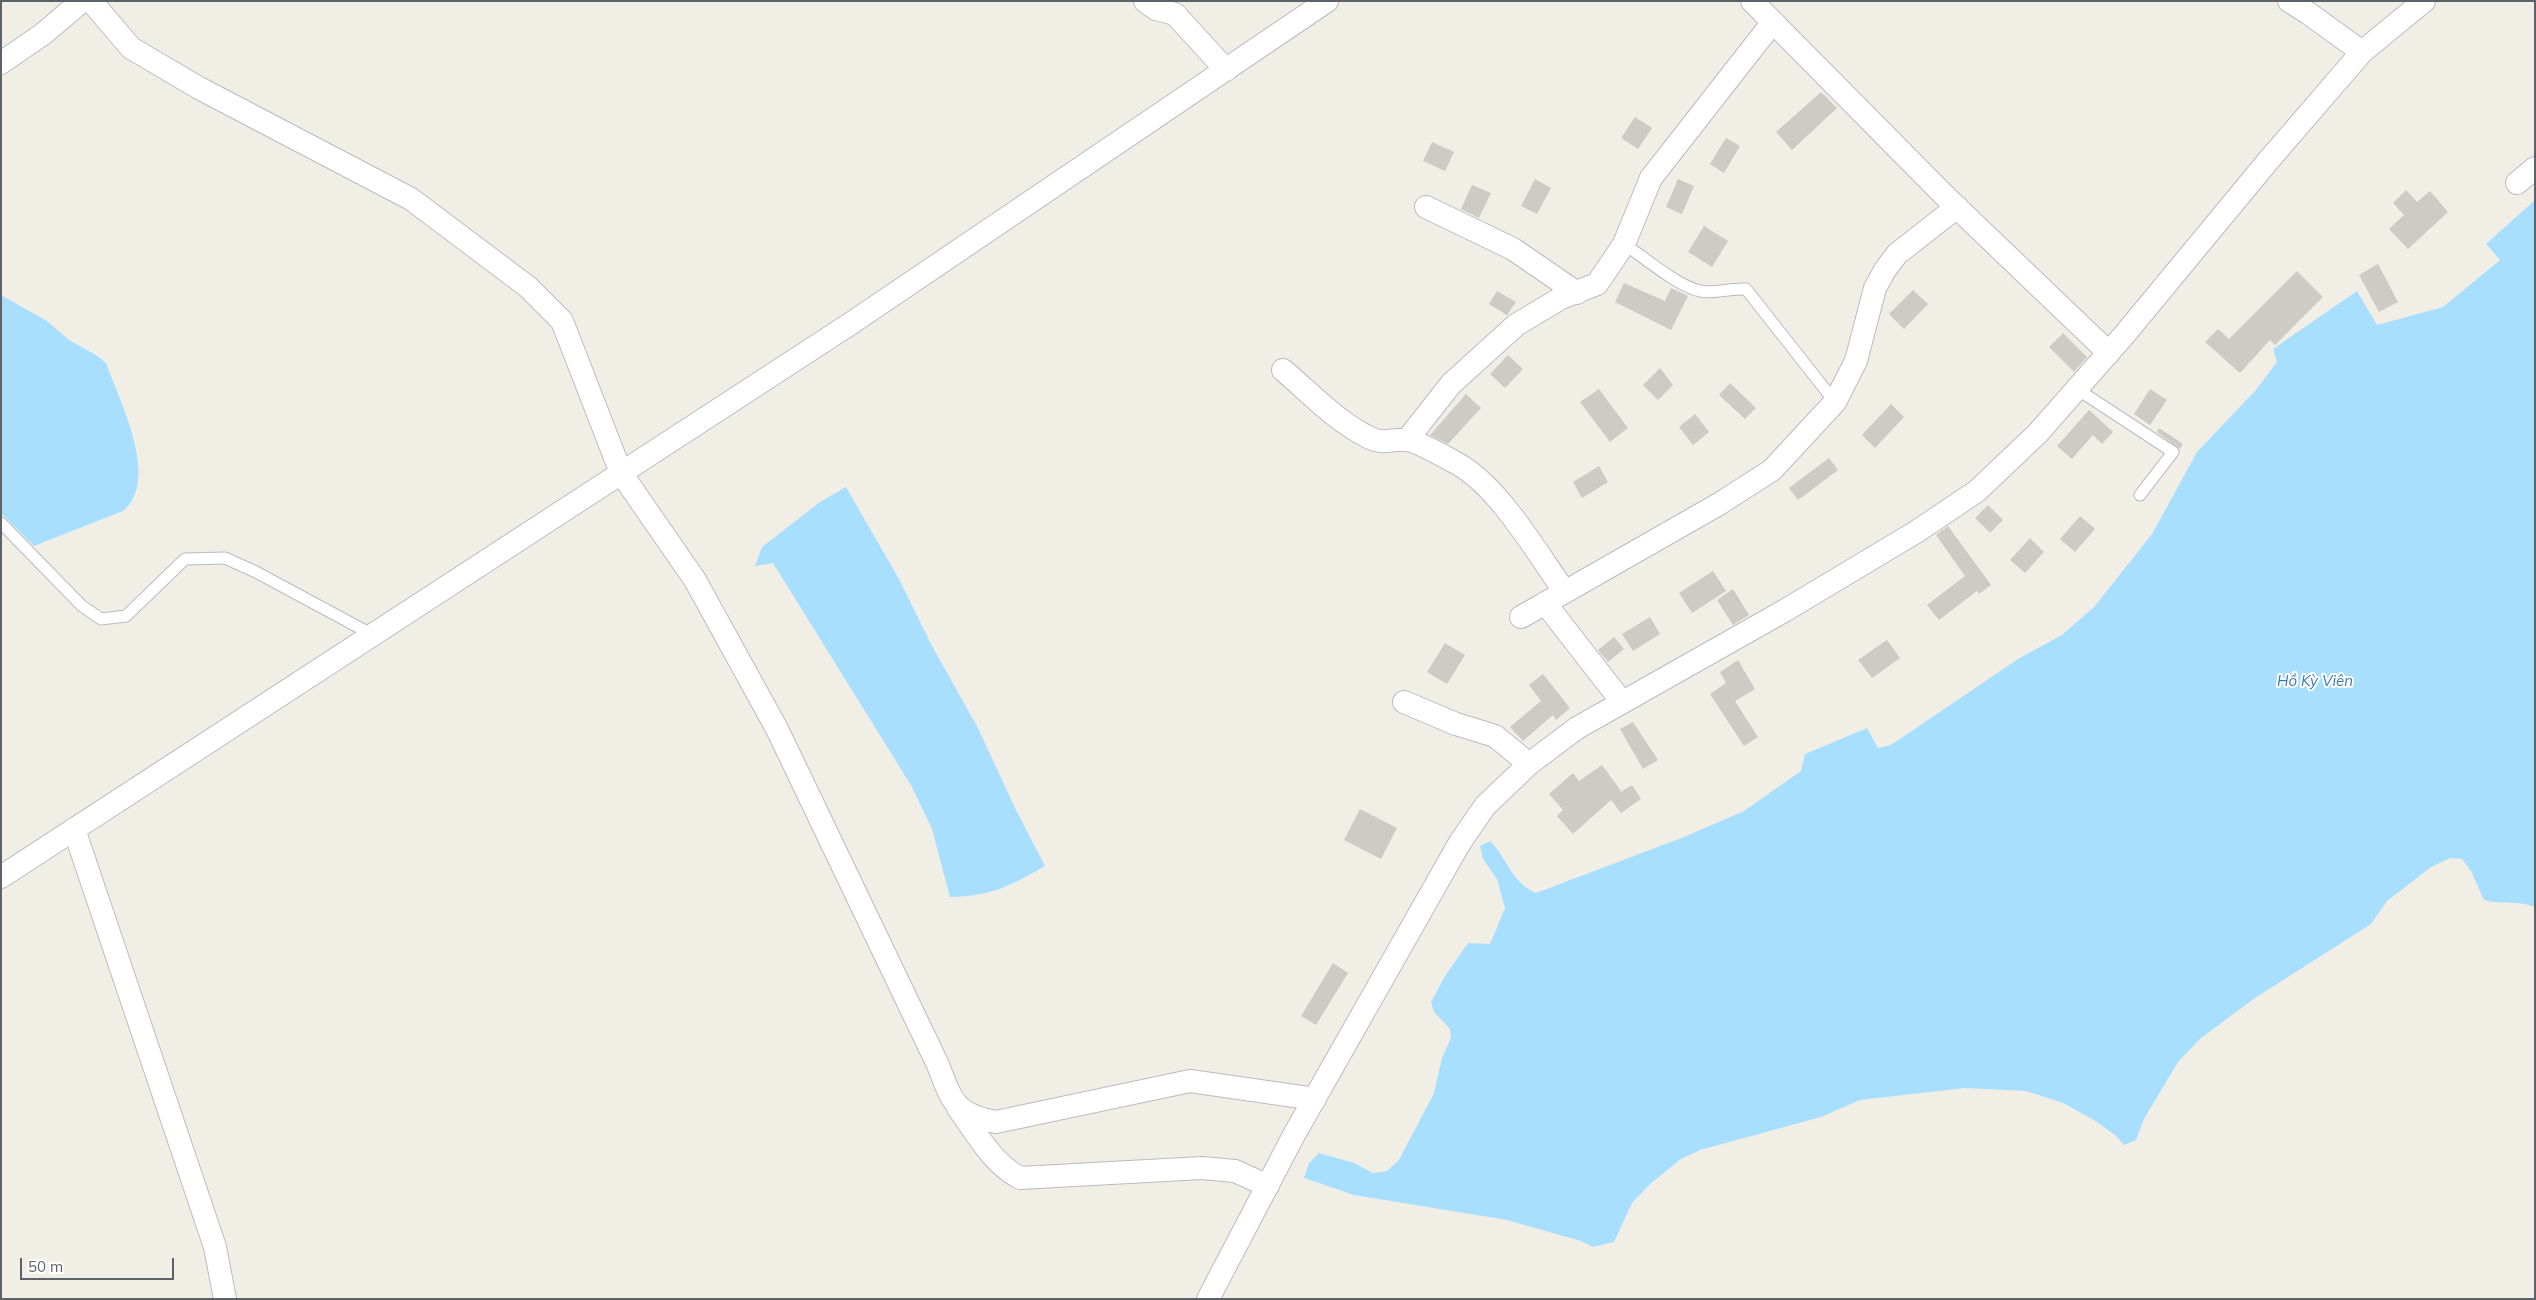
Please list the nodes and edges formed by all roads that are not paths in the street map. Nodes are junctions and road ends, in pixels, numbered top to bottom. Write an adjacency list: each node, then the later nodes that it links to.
1 (82, 1): 10 (street)
2 (90, 1): 23 (street)
3 (1327, 1): 11 (street)
4 (1752, 1): 8 (street)
5 (2289, 1): 9 (street)
6 (2424, 1): 9 (street)
7 (1156, 4): 11 (street)
8 (1774, 22): 15 (street); 16 (street)
9 (2362, 52): 18 (street)
10 (1, 63)
11 (1226, 70): 23 (street)
12 (2535, 168): 13 (street)
13 (2517, 183)
14 (1426, 207): 17 (street)
15 (1957, 208): 18 (street); 21 (street)
16 (1624, 244): 17 (street); 21 (lane)
17 (1577, 293): 22 (street)
18 (2109, 352): 20 (street)
19 (1283, 370): 22 (street)
20 (2077, 389): 24 (lane); 31 (street)
21 (1835, 402): 26 (street)
22 (1407, 440): 26 (street)
23 (621, 473): 29 (street); 36 (street)
24 (2140, 495)
25 (1, 523): 29 (lane)
26 (1565, 592): 27 (street)
27 (1545, 603): 28 (street); 31 (street)
28 (1520, 617)
29 (373, 635): 33 (street)
30 (1404, 702): 32 (street)
31 (1622, 702): 32 (street)
32 (1529, 764): 35 (street)
33 (74, 829): 34 (street); 38 (street)
34 (1, 877)
35 (1315, 1099): 36 (street); 37 (street)
36 (958, 1108): 37 (street)
37 (1268, 1186): 39 (street)
38 (225, 1299)
39 (1208, 1299)

